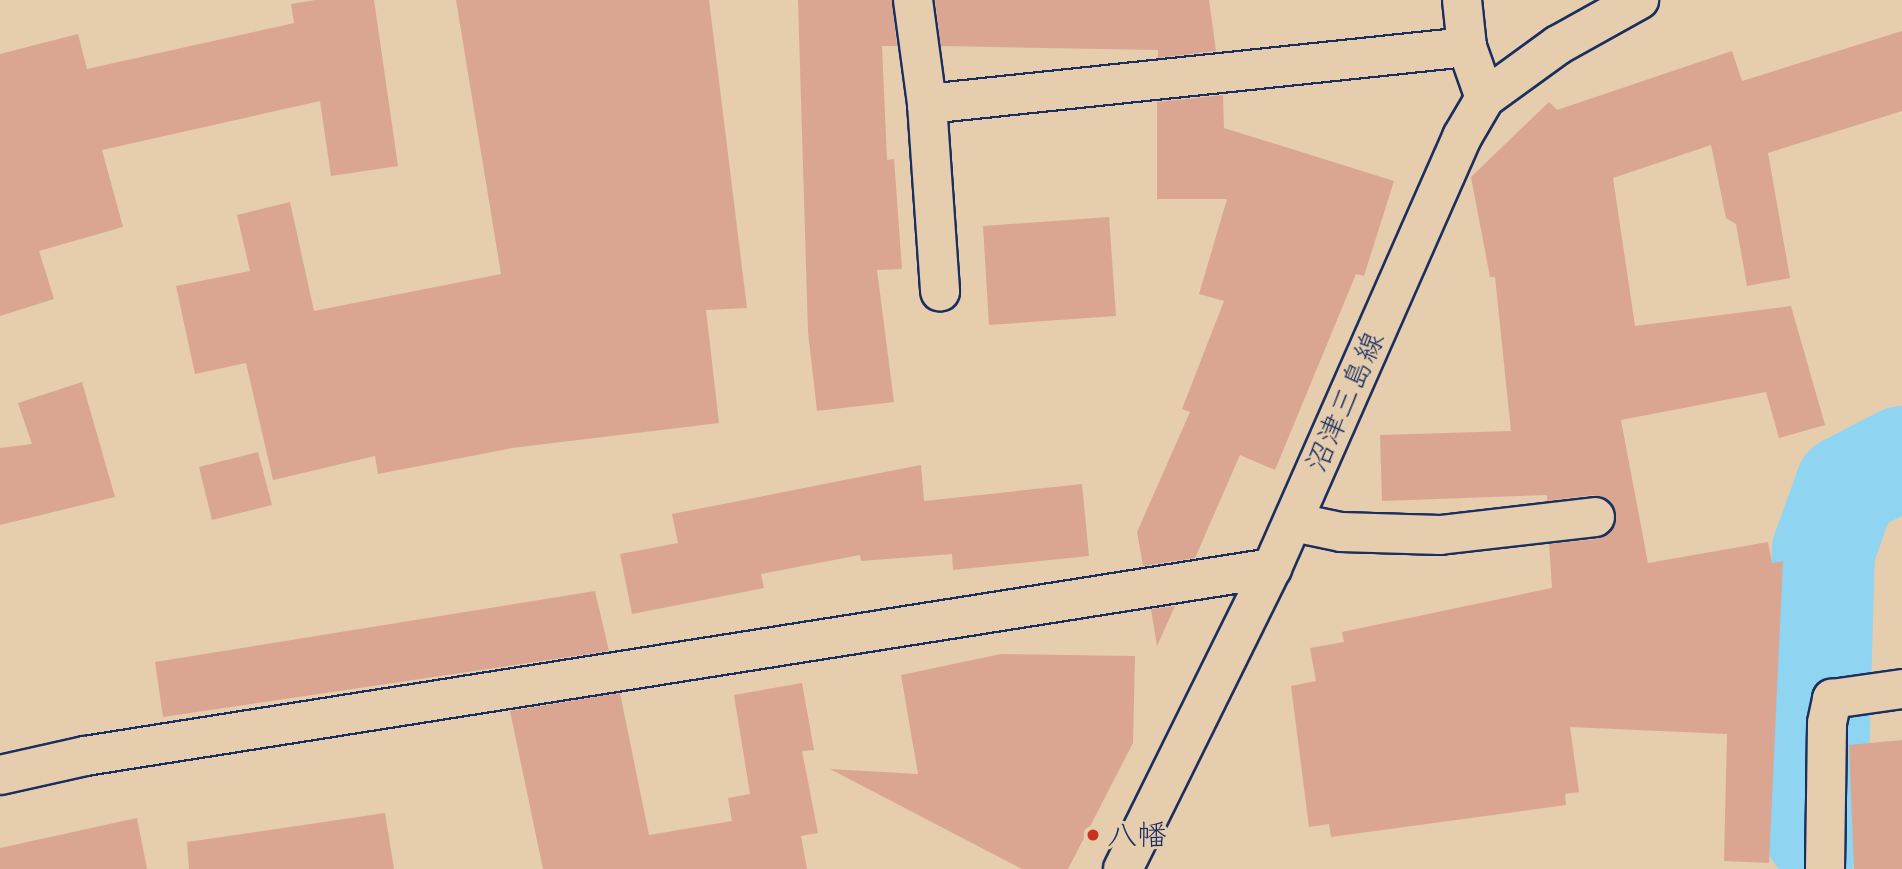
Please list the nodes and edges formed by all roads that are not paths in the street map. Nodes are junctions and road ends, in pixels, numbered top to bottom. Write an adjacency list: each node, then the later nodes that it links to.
1 (913, 0): 6 (street)
2 (1462, 0): 4 (street)
3 (1639, 0): 5 (street, 沼津三島線)
4 (1467, 47): 5 (street); 6 (street)
5 (1485, 97): 9 (street, 沼津三島線)
6 (927, 104): 7 (street)
7 (940, 292)
8 (1595, 517): 9 (street)
9 (1293, 522): 10 (street, 沼津三島線)
10 (1272, 568): 12 (street); 13 (street, 沼津三島線)
11 (1902, 689): 14 (street)
12 (0, 775)
13 (1123, 869)
14 (1825, 869)

